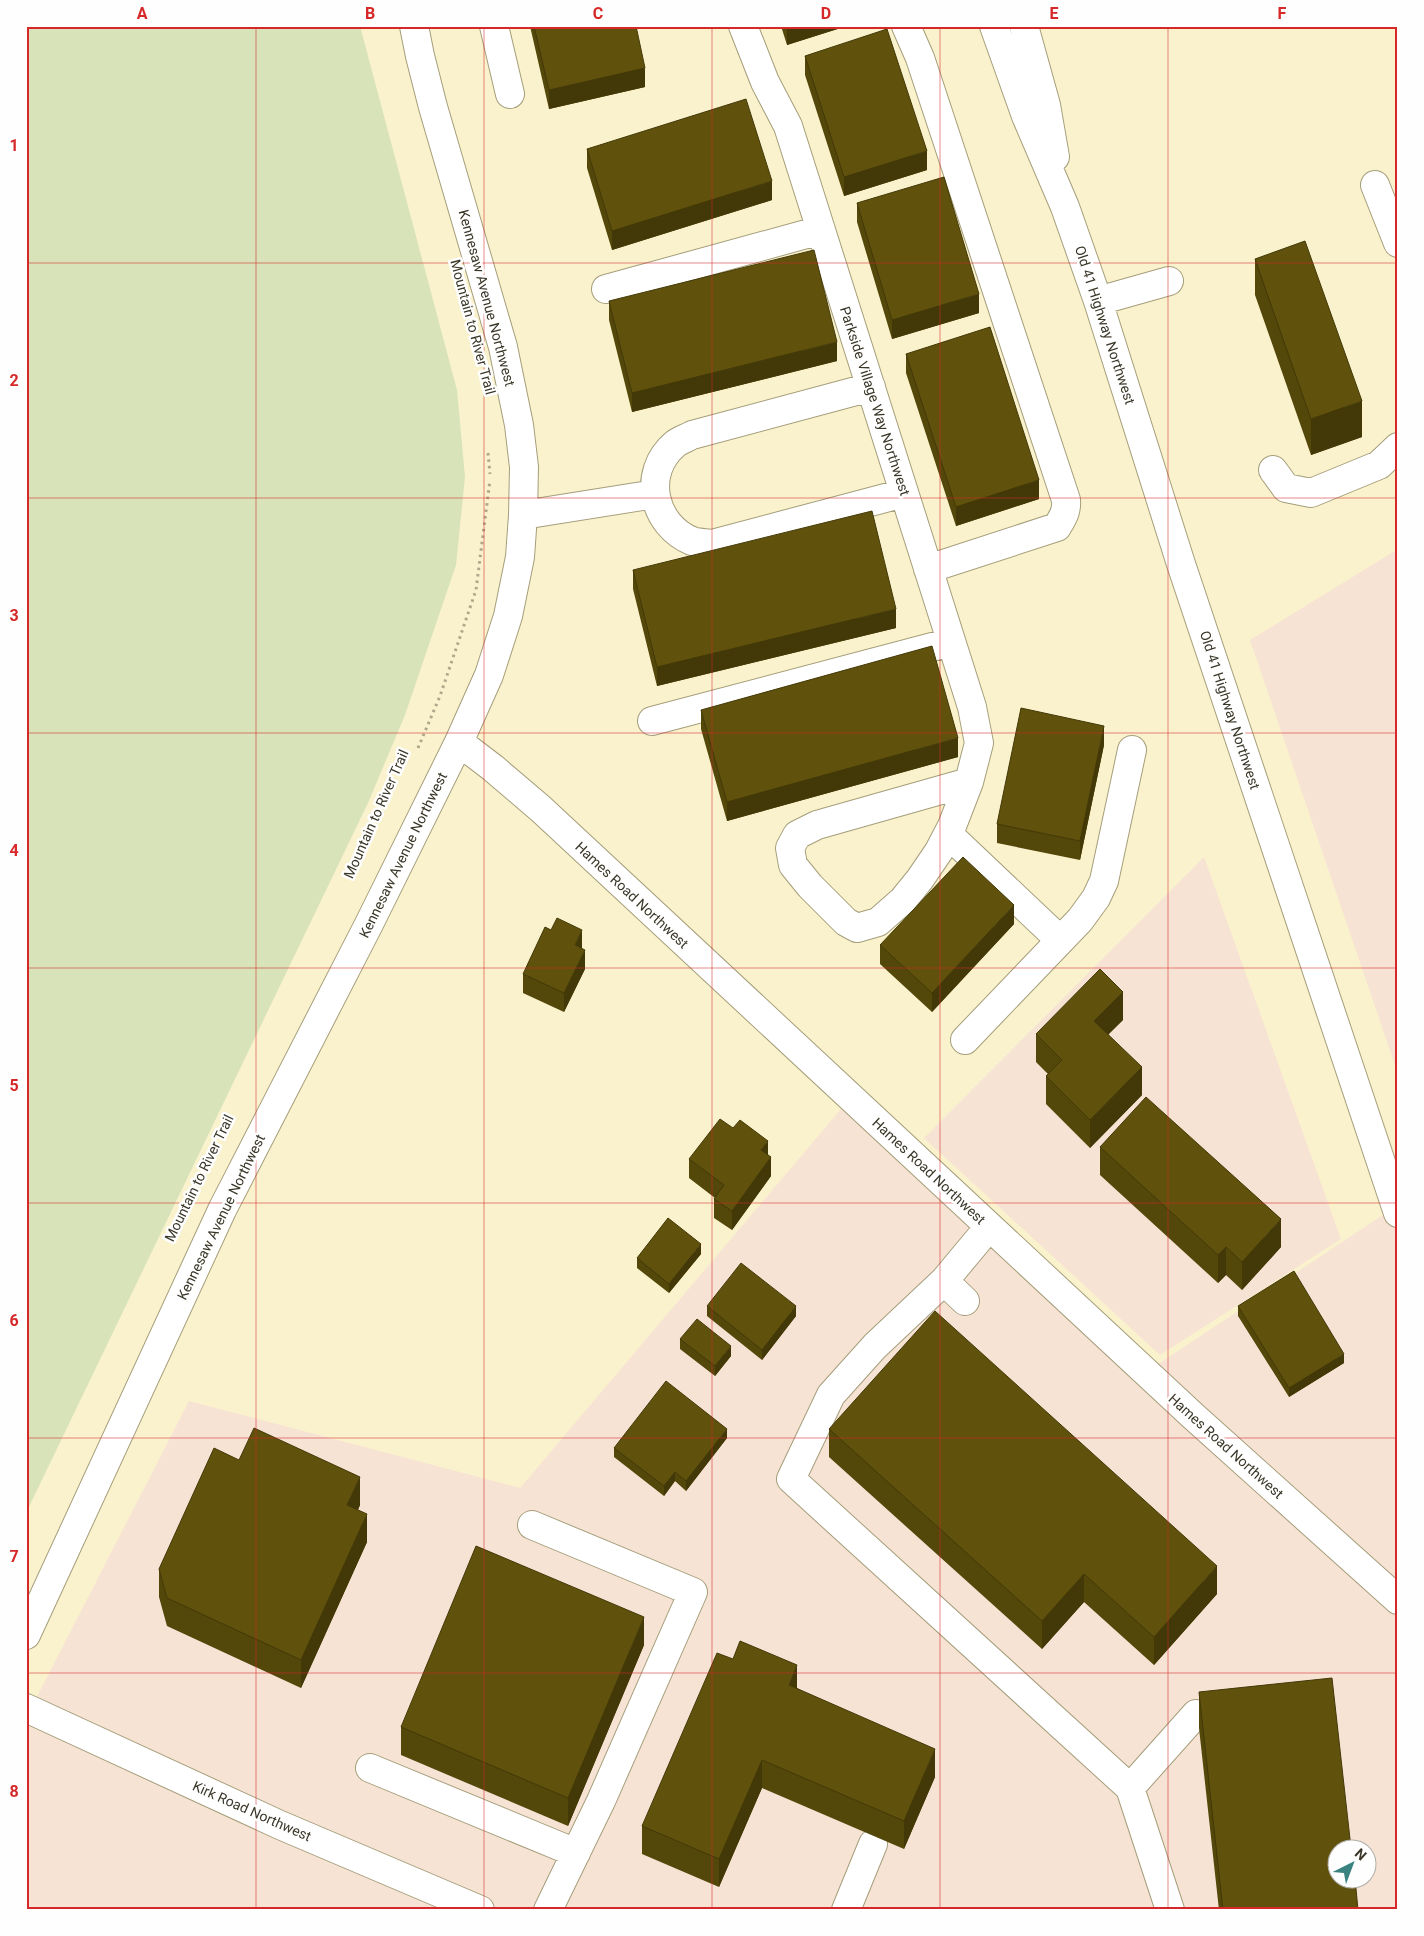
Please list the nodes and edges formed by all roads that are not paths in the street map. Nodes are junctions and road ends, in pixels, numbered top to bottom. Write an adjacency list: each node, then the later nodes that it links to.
1 (414, 26): 20 (street, Kennesaw Avenue Northwest)
2 (494, 26): 7 (street)
3 (743, 26): 10 (street, Parkside Village Way Northwest)
4 (906, 26): 21 (street)
5 (994, 26): 9 (street, Old 41 Highway Northwest)
6 (1024, 26): 9 (street, Old 41 Highway Northwest)
7 (510, 94)
8 (1375, 185): 11 (street)
9 (1065, 207): 14 (street, Old 41 Highway Northwest)
10 (821, 230): 13 (street); 15 (street, Parkside Village Way Northwest)
11 (1398, 243)
12 (1169, 281): 14 (street)
13 (606, 290)
14 (1098, 301): 30 (street, Old 41 Highway Northwest)
15 (870, 387): 18 (street, Parkside Village Way Northwest); 19 (street)
16 (1398, 447): 17 (street)
17 (1273, 470)
18 (904, 493): 19 (street); 21 (street, Parkside Village Way Northwest)
19 (656, 494): 20 (street)
20 (523, 515): 24 (street, Kennesaw Avenue Northwest)
21 (928, 569): 22 (street, Parkside Village Way Northwest)
22 (951, 642): 23 (street); 26 (street, Parkside Village Way Northwest)
23 (652, 721)
24 (459, 742): 31 (street, Hames Road Northwest); 36 (street, Kennesaw Avenue Northwest)
25 (1132, 750): 28 (street)
26 (969, 782): 27 (street, Parkside Village Way Northwest); 27 (street, Parkside Village Way Northwest)
27 (948, 834): 28 (street)
28 (1060, 940): 29 (street)
29 (965, 1040)
30 (1398, 1213)
31 (989, 1228): 32 (street); 35 (street, Hames Road Northwest)
32 (944, 1281): 33 (street); 40 (street)
33 (965, 1301)
34 (532, 1525): 42 (street)
35 (1398, 1600)
36 (26, 1635)
37 (26, 1708): 43 (street, Kirk Road Northwest)
38 (1196, 1714): 40 (street)
39 (370, 1768): 42 (street)
40 (1130, 1788): 46 (street)
41 (873, 1844): 45 (street)
42 (576, 1853): 44 (street)
43 (480, 1910)
44 (548, 1910)
45 (846, 1910)
46 (1170, 1910)

